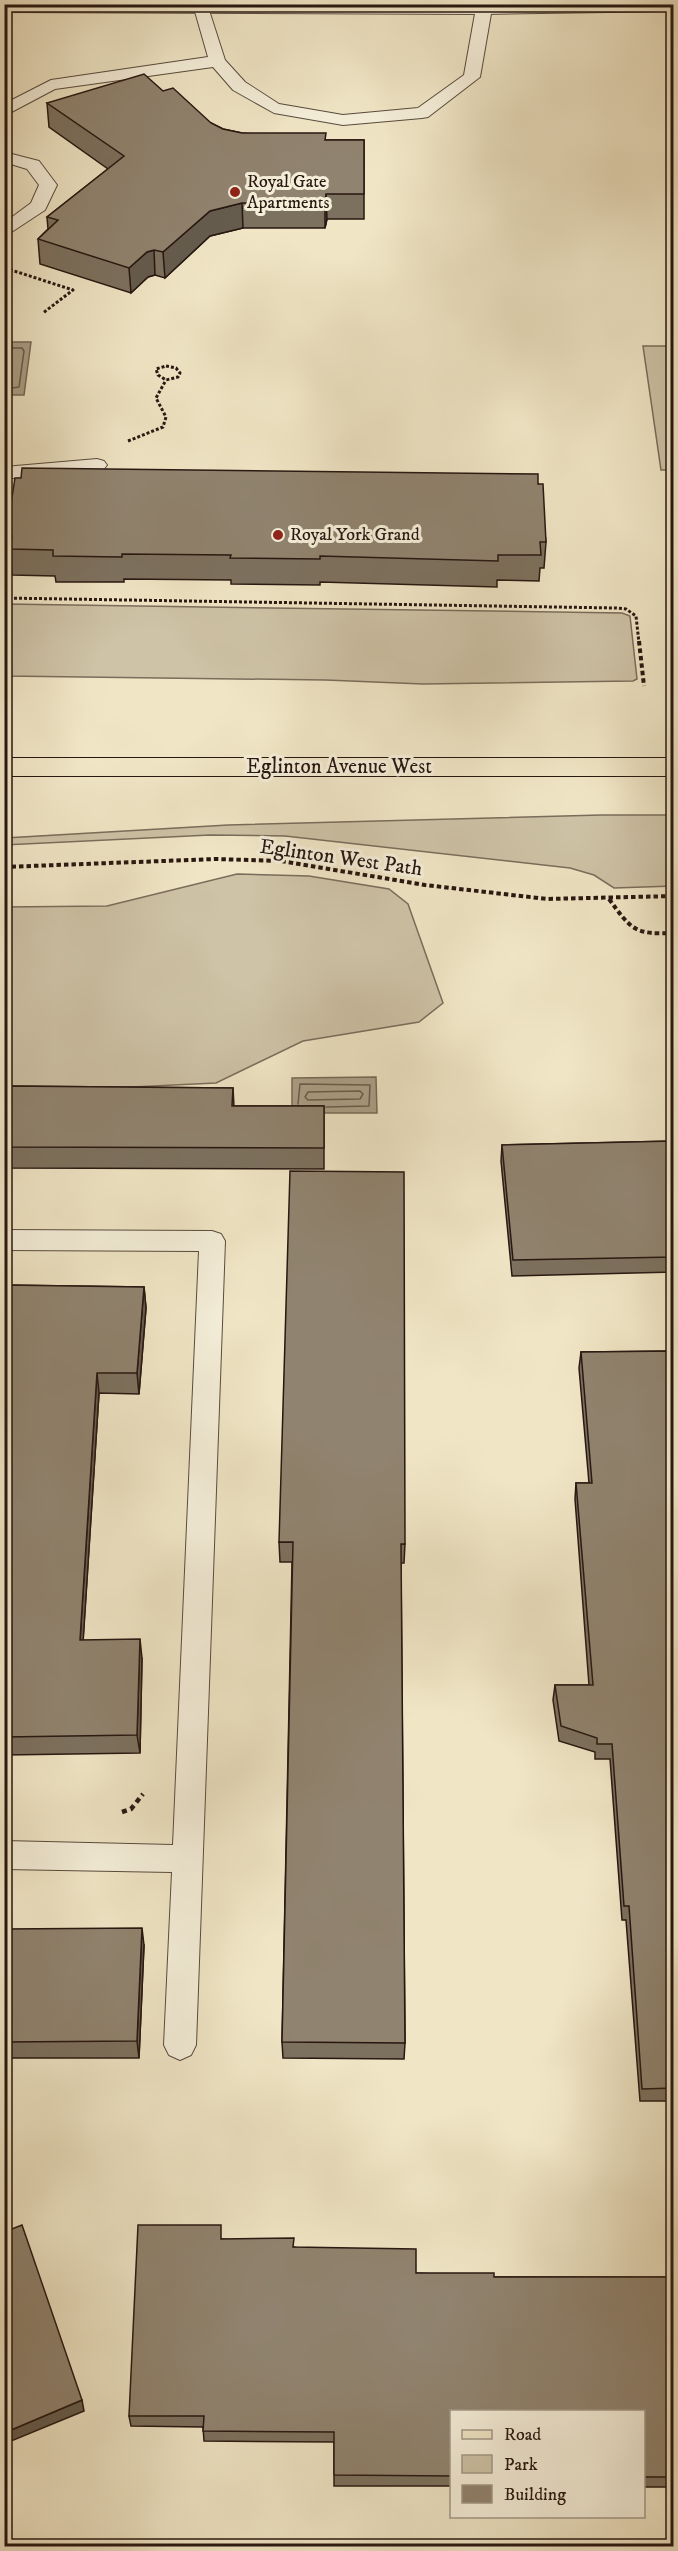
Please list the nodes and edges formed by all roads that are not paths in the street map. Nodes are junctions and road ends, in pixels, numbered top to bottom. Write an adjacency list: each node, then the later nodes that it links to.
1 (674, 5): 4 (street)
2 (4, 6): 3 (street)
3 (202, 8): 4 (street); 5 (lane)
4 (484, 8): 5 (lane)
5 (217, 61): 6 (lane)
6 (4, 111)
7 (4, 157): 8 (lane)
8 (4, 232)
9 (97, 465): 10 (lane)
10 (4, 472)
11 (4, 767): 12 (main road, Eglinton Avenue West)
12 (674, 767)
13 (4, 1240): 15 (lane)
14 (4, 1855): 15 (lane)
15 (188, 1859): 16 (lane)
16 (180, 2044)

